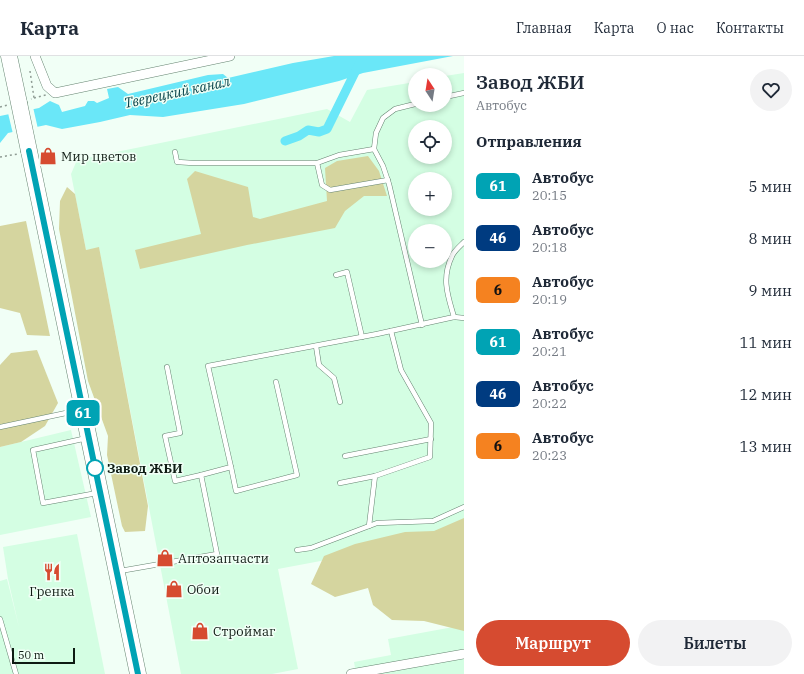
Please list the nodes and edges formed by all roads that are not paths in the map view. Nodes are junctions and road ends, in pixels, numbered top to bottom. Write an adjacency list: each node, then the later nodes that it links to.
1 (9, 56): 22 (highway, bridge)
2 (35, 56): 3 (street)
3 (230, 56)
4 (464, 93): 5 (lane)
5 (452, 96)
6 (408, 106): 7 (lane)
7 (374, 149): 9 (lane); 10 (lane)
8 (175, 152): 9 (lane)
9 (317, 163): 10 (lane)
10 (388, 180): 15 (lane)
11 (464, 242): 13 (lane)
12 (336, 275): 17 (lane)
13 (454, 318): 14 (lane); 15 (lane)
14 (464, 318)
15 (422, 324): 16 (lane)
16 (391, 331): 17 (lane); 25 (lane)
17 (362, 337): 18 (lane)
18 (316, 346): 21 (lane); 27 (lane)
19 (167, 367): 28 (lane)
20 (276, 382): 27 (lane)
21 (340, 402)
22 (83, 410): 23 (lane); 24 (highway)
23 (0, 427)
24 (88, 437): 31 (highway); 31 (lane)
25 (431, 438): 26 (lane); 29 (lane)
26 (345, 456)
27 (231, 467): 28 (lane)
28 (201, 475): 35 (lane)
29 (375, 476): 30 (lane); 33 (lane)
30 (340, 483)
31 (100, 492): 35 (highway)
32 (464, 507): 33 (lane)
33 (369, 526): 34 (lane)
34 (297, 550)
35 (116, 572): 39 (highway)
36 (0, 620): 38 (lane)
37 (464, 654): 40 (street)
38 (16, 674)
39 (138, 674)
40 (351, 674)

